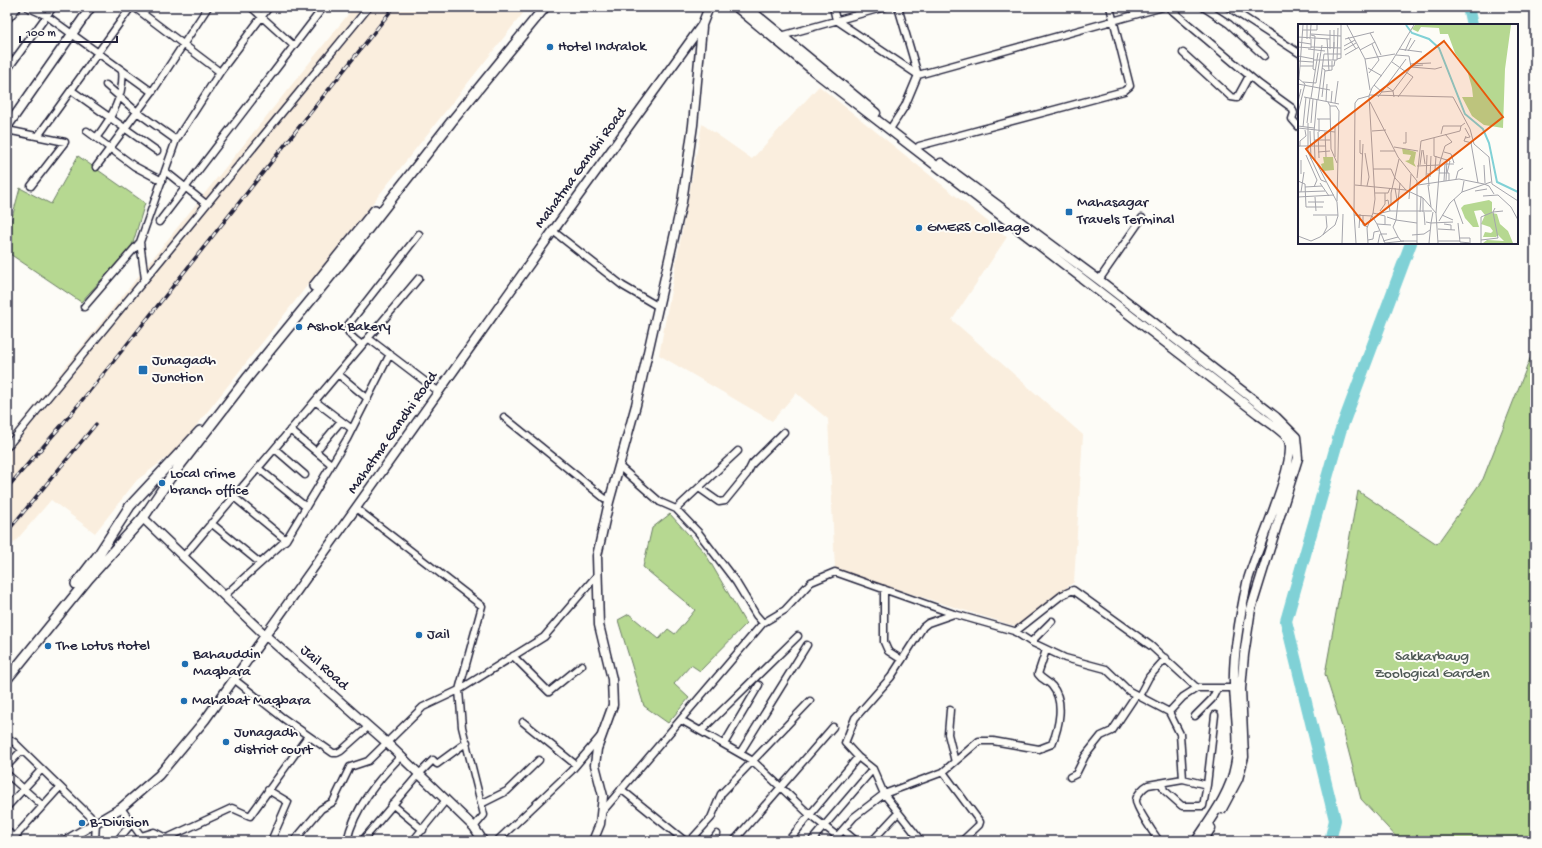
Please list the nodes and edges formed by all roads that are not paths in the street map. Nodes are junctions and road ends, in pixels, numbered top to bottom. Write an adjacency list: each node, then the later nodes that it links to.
1 (18, 7): 27 (street)
2 (27, 7): 25 (street)
3 (53, 7): 25 (street)
4 (91, 7): 31 (street)
5 (131, 7): 36 (street)
6 (134, 7): 33 (street)
7 (208, 7): 33 (street)
8 (251, 7): 26 (street)
9 (269, 7): 26 (street)
10 (369, 7): 66 (street)
11 (538, 7): 98 (main road)
12 (546, 7): 101 (main road)
13 (709, 7): 30 (street, Mahatma Gandhi Road)
14 (736, 7): 134 (street)
15 (747, 7): 32 (street)
16 (833, 7): 28 (street)
17 (885, 7): 28 (street)
18 (898, 7): 42 (street)
19 (1110, 7): 29 (street)
20 (1164, 7): 29 (street)
21 (1168, 7): 43 (street)
22 (1203, 7): 38 (street)
23 (1228, 7): 35 (street)
24 (322, 9): 34 (street)
25 (47, 16): 31 (street); 39 (street)
26 (262, 16): 34 (street); 41 (street)
27 (7, 20)
28 (836, 20): 32 (street); 42 (street)
29 (1114, 20): 42 (street); 58 (street)
30 (702, 25): 69 (street, Mahatma Gandhi Road); 76 (street)
31 (72, 34): 36 (street); 52 (street)
32 (781, 36): 50 (street)
33 (184, 44): 41 (street); 46 (street)
34 (294, 46): 65 (street)
35 (1298, 52)
36 (98, 53): 40 (street); 45 (street)
37 (1183, 53): 43 (street)
38 (1264, 56)
39 (7, 70)
40 (122, 70): 46 (street); 47 (street)
41 (220, 72): 57 (street)
42 (918, 75): 50 (street)
43 (1249, 76): 51 (street)
44 (106, 85): 47 (street)
45 (71, 90): 49 (street); 55 (street)
46 (152, 92): 48 (street)
47 (119, 97): 48 (street); 49 (street)
48 (137, 112): 53 (street); 57 (street)
49 (111, 119): 53 (street); 56 (street)
50 (892, 126): 58 (street)
51 (1298, 126)
52 (7, 129): 55 (street)
53 (125, 129): 59 (street); 60 (street)
54 (87, 131): 56 (street)
55 (38, 136): 64 (street)
56 (96, 138): 59 (street)
57 (176, 140): 62 (street)
58 (918, 146): 74 (street)
59 (110, 148): 61 (street); 63 (street)
60 (157, 151)
61 (96, 168)
62 (165, 171): 63 (street); 65 (street)
63 (162, 181): 71 (street)
64 (31, 186)
65 (186, 188): 66 (street); 68 (street)
66 (206, 204): 73 (street)
67 (1142, 218): 74 (street)
68 (159, 222)
69 (553, 231): 76 (street); 81 (street, Mahatma Gandhi Road)
70 (419, 234): 78 (street)
71 (140, 242): 73 (street); 75 (street)
72 (419, 278): 77 (street)
73 (145, 279): 89 (street)
74 (1099, 280): 134 (street)
75 (84, 307)
76 (659, 307): 94 (street)
77 (368, 338): 78 (street); 79 (street)
78 (362, 345): 80 (street)
79 (390, 354): 81 (street); 82 (street)
80 (338, 374): 82 (street); 83 (street)
81 (439, 392): 103 (street, Mahatma Gandhi Road)
82 (367, 398): 86 (street)
83 (315, 401): 85 (street); 87 (street)
84 (504, 417): 100 (street)
85 (341, 421): 86 (street); 92 (street)
86 (352, 429): 93 (street)
87 (290, 430): 90 (street); 92 (street)
88 (784, 432): 97 (street)
89 (7, 448)
90 (274, 449): 95 (street); 96 (street)
91 (738, 451): 97 (street)
92 (316, 452): 93 (street)
93 (331, 464): 102 (street)
94 (620, 467): 100 (street); 104 (street)
95 (258, 468): 99 (street); 102 (street)
96 (305, 475)
97 (699, 488): 104 (street)
98 (140, 496): 101 (main road); 107 (main road)
99 (234, 497): 106 (street); 109 (street)
100 (609, 502): 112 (street)
101 (152, 506): 105 (main road)
102 (306, 507): 109 (street)
103 (357, 509): 119 (street, Mahatma Gandhi Road); 135 (street)
104 (676, 509): 117 (street)
105 (143, 518): 108 (main road); 110 (street, Jail Road)
106 (211, 524): 110 (street); 111 (street)
107 (115, 530): 108 (main road); 128 (main road)
108 (124, 538): 129 (main road)
109 (286, 540): 111 (street)
110 (183, 557): 114 (street, Jail Road)
111 (260, 563): 114 (street)
112 (598, 574): 124 (street); 147 (street)
113 (884, 589): 115 (street); 117 (street); 126 (street)
114 (224, 596): 119 (street, Jail Road)
115 (954, 614): 118 (street); 126 (street)
116 (1052, 621): 121 (street)
117 (763, 624): 142 (street)
118 (1015, 632): 121 (street); 125 (street)
119 (266, 636): 130 (street, Mahatma Gandhi Road); 144 (street, Jail Road)
120 (798, 636): 146 (street)
121 (1031, 642): 123 (street)
122 (807, 645): 154 (street)
123 (1046, 650): 136 (street); 159 (street)
124 (513, 656): 127 (street); 135 (street)
125 (1166, 658): 132 (street); 136 (street)
126 (902, 660): 156 (street)
127 (582, 665)
128 (7, 671)
129 (7, 679)
130 (234, 680): 148 (street); 182 (street, Mahatma Gandhi Road)
131 (759, 685): 152 (street)
132 (1197, 688): 133 (street); 139 (street)
133 (1217, 688): 134 (street); 141 (street)
134 (1238, 688): 220 (street); 221 (street)
135 (458, 690): 150 (street); 151 (street)
136 (1138, 695): 139 (street); 167 (street)
137 (810, 701): 158 (street)
138 (950, 710): 159 (street)
139 (1169, 712): 168 (street)
140 (1215, 715): 170 (street)
141 (1195, 716)
142 (681, 720): 146 (street); 174 (street)
143 (523, 722): 160 (street)
144 (368, 727): 148 (street); 150 (street, Jail Road)
145 (833, 727): 171 (street)
146 (701, 731): 152 (street)
147 (603, 734): 160 (street); 183 (street)
148 (308, 736): 175 (street)
149 (7, 738): 153 (street)
150 (386, 742): 155 (street, Jail Road); 204 (street)
151 (467, 742): 166 (street); 179 (street)
152 (724, 744): 154 (street)
153 (22, 750): 161 (street); 162 (street)
154 (740, 753): 158 (street)
155 (401, 756): 166 (street, Jail Road); 205 (street)
156 (858, 757): 163 (street); 185 (street)
157 (539, 760): 179 (street)
158 (753, 760): 171 (street); 212 (street)
159 (955, 762): 164 (street)
160 (576, 765): 209 (street)
161 (7, 766)
162 (42, 769): 172 (street); 173 (street)
163 (873, 769): 176 (street); 188 (street)
164 (943, 772): 176 (street); 218 (street)
165 (7, 774): 173 (street)
166 (419, 774): 177 (street, Jail Road); 178 (street)
167 (1070, 777)
168 (1183, 779): 169 (street); 170 (street)
169 (1162, 784): 170 (street); 219 (street)
170 (1207, 785)
171 (780, 786): 185 (street); 214 (street)
172 (60, 787): 180 (street); 186 (street)
173 (24, 789): 180 (street); 181 (street)
174 (621, 789): 183 (street); 211 (street)
175 (268, 790): 198 (street); 203 (street)
176 (884, 794): 184 (street); 191 (street)
177 (446, 800): 189 (street, Jail Road); 190 (street)
178 (392, 804): 190 (street); 206 (street)
179 (481, 804): 189 (street)
180 (43, 806): 195 (street)
181 (7, 807)
182 (121, 808): 186 (street, Mahatma Gandhi Road); 187 (street)
183 (602, 812): 210 (street)
184 (898, 812): 199 (street); 217 (street)
185 (810, 815): 188 (street); 215 (street)
186 (96, 822): 200 (street, Mahatma Gandhi Road); 201 (street)
187 (132, 823): 196 (street); 202 (street)
188 (825, 826): 194 (street); 197 (street)
189 (474, 827): 208 (street, Jail Road)
190 (422, 830): 207 (street)
191 (843, 830): 194 (street); 216 (street)
192 (7, 831): 195 (street)
193 (717, 834): 213 (street)
194 (835, 838)
195 (13, 839)
196 (140, 839): 198 (street)
197 (813, 839)
198 (170, 840)
199 (919, 840)
200 (65, 841)
201 (95, 841)
202 (117, 841)
203 (271, 841)
204 (294, 841)
205 (347, 841)
206 (362, 841)
207 (414, 841)
208 (483, 841)
209 (497, 841)
210 (593, 841)
211 (685, 841)
212 (690, 841)
213 (712, 841)
214 (734, 841)
215 (788, 841)
216 (856, 841)
217 (872, 841)
218 (962, 841)
219 (1159, 841)
220 (1196, 841)
221 (1203, 841)

